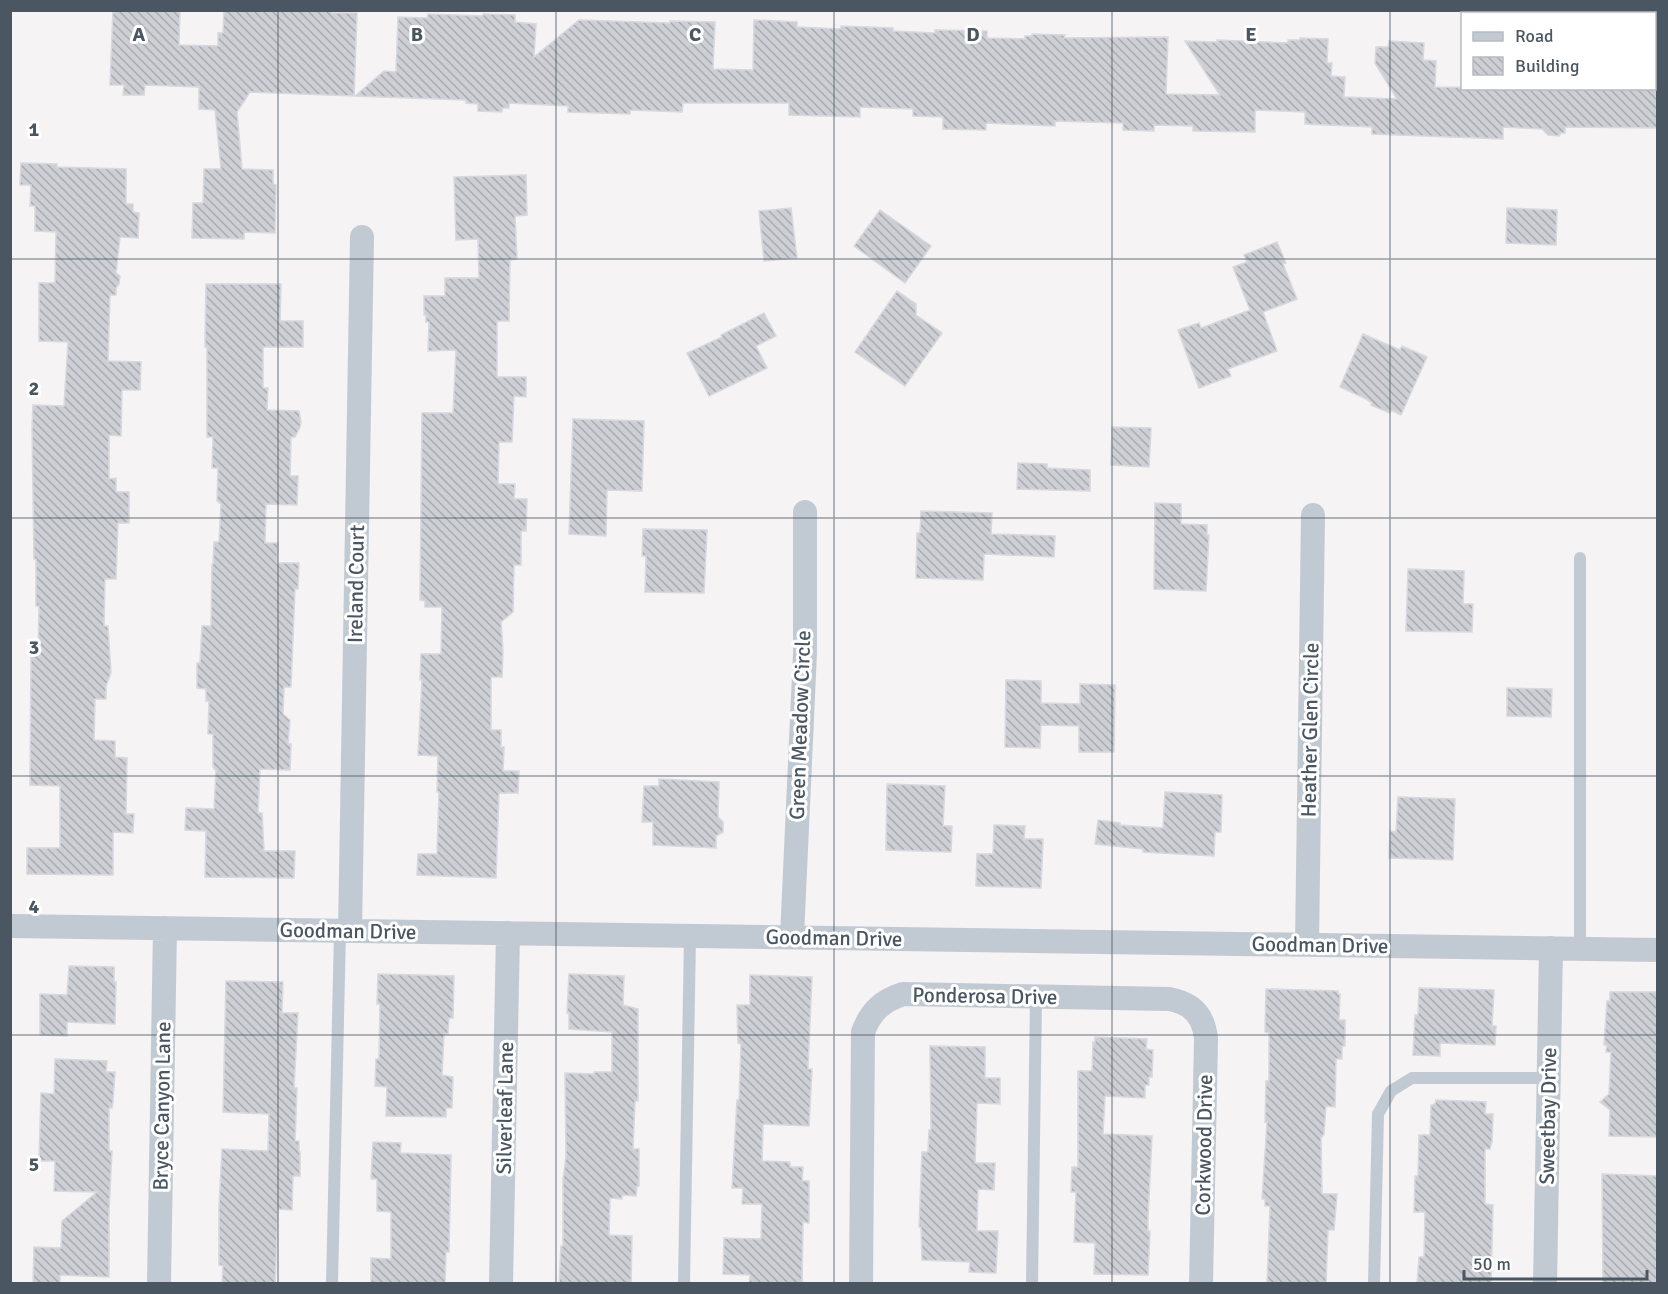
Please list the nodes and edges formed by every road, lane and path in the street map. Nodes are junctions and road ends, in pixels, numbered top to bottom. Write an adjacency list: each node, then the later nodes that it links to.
1 (362, 237): 7 (street, Ireland Court)
2 (805, 512): 10 (street, Green Meadow Circle)
3 (1313, 515): 11 (street, Heather Glen Circle)
4 (1580, 558): 13 (lane)
5 (10, 926): 6 (street, Goodman Drive)
6 (165, 928): 7 (street, Goodman Drive); 18 (street, Bryce Canyon Lane)
7 (345, 931): 8 (street, Goodman Drive); 19 (lane)
8 (508, 933): 9 (street, Goodman Drive); 20 (street, Silverleaf Lane)
9 (690, 936): 10 (street, Goodman Drive); 21 (lane)
10 (792, 937): 11 (street, Goodman Drive)
11 (1306, 945): 12 (street, Goodman Drive)
12 (1551, 948): 13 (street, Goodman Drive); 17 (street, Sweetbay Drive)
13 (1580, 949): 14 (street, Goodman Drive)
14 (1658, 950)
15 (1036, 997): 16 (street, Ponderosa Drive); 22 (street, Ponderosa Drive); 23 (lane)
16 (1194, 1010): 24 (street, Corkwood Drive)
17 (1549, 1078): 25 (lane); 26 (street, Sweetbay Drive)
18 (159, 1284)
19 (332, 1284)
20 (501, 1284)
21 (684, 1284)
22 (861, 1284)
23 (1032, 1284)
24 (1201, 1284)
25 (1374, 1284)
26 (1545, 1284)

